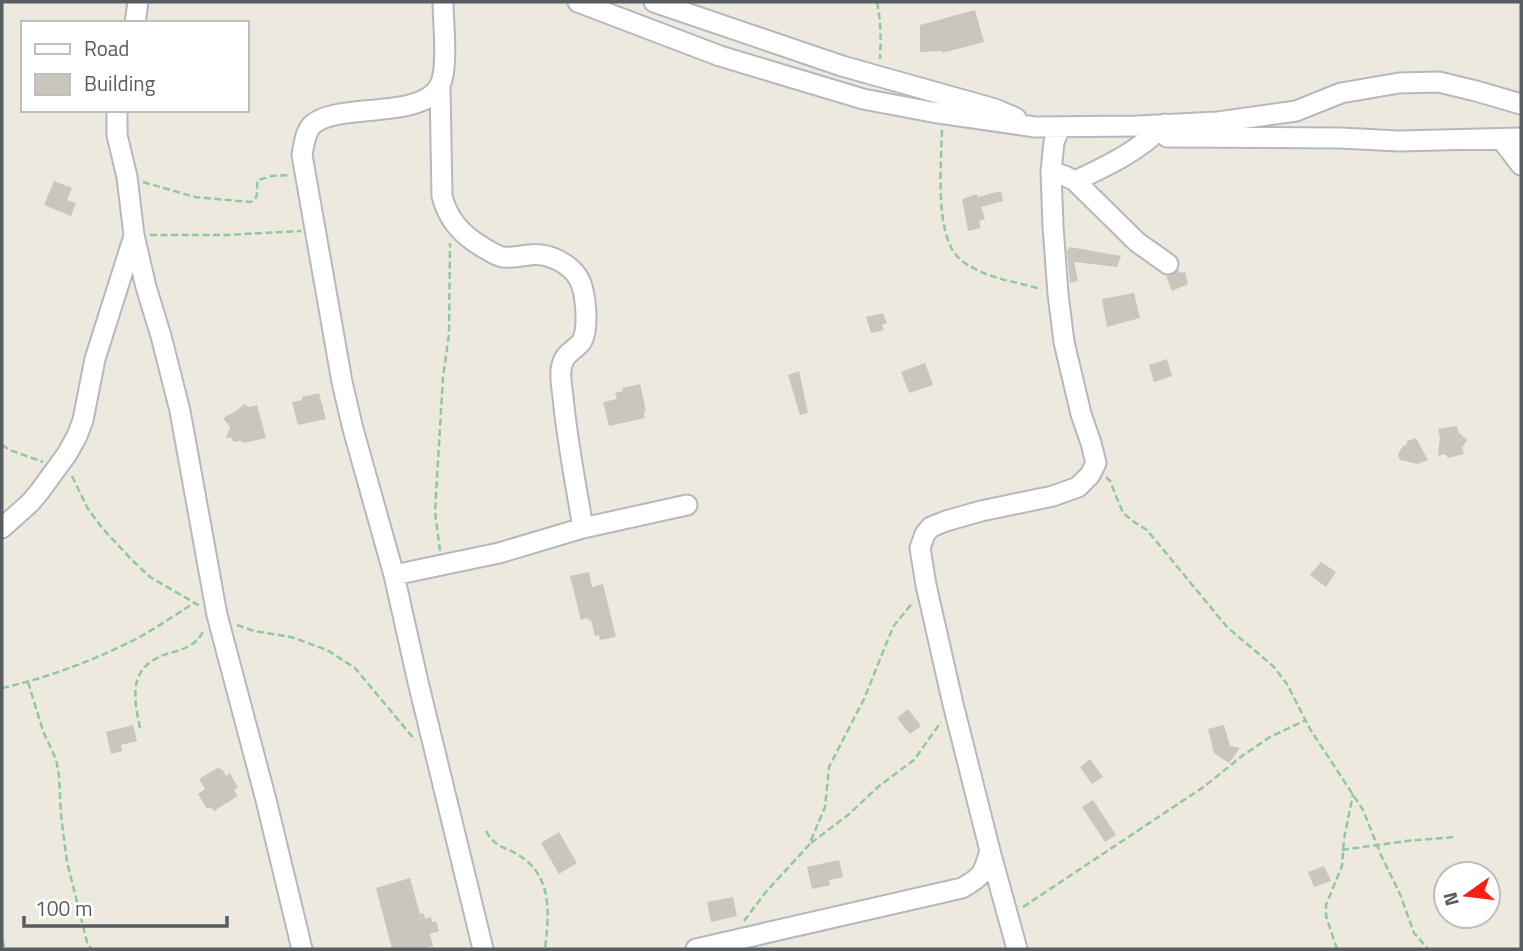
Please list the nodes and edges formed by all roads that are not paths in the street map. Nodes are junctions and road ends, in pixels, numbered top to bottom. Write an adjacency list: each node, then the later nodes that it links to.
1 (138, 2): 5 (street)
2 (443, 2): 6 (street)
3 (578, 2): 9 (street)
4 (654, 2): 9 (street)
5 (135, 21)
6 (440, 86): 21 (street); 22 (street)
7 (1521, 104): 10 (street)
8 (117, 112): 17 (street)
9 (1035, 127): 11 (street)
10 (1159, 130): 11 (street); 13 (street); 16 (street)
11 (1057, 135): 15 (street)
12 (1521, 138): 13 (street)
13 (1501, 139): 14 (street)
14 (1521, 165)
15 (1051, 172): 16 (street); 23 (street)
16 (1075, 181): 18 (street)
17 (134, 235): 20 (street); 24 (street)
18 (1168, 264)
19 (687, 505): 21 (street)
20 (2, 528)
21 (583, 528): 22 (street)
22 (394, 575): 25 (street)
23 (990, 851): 26 (street); 27 (street)
24 (302, 949)
25 (483, 949)
26 (696, 949)
27 (1017, 949)

